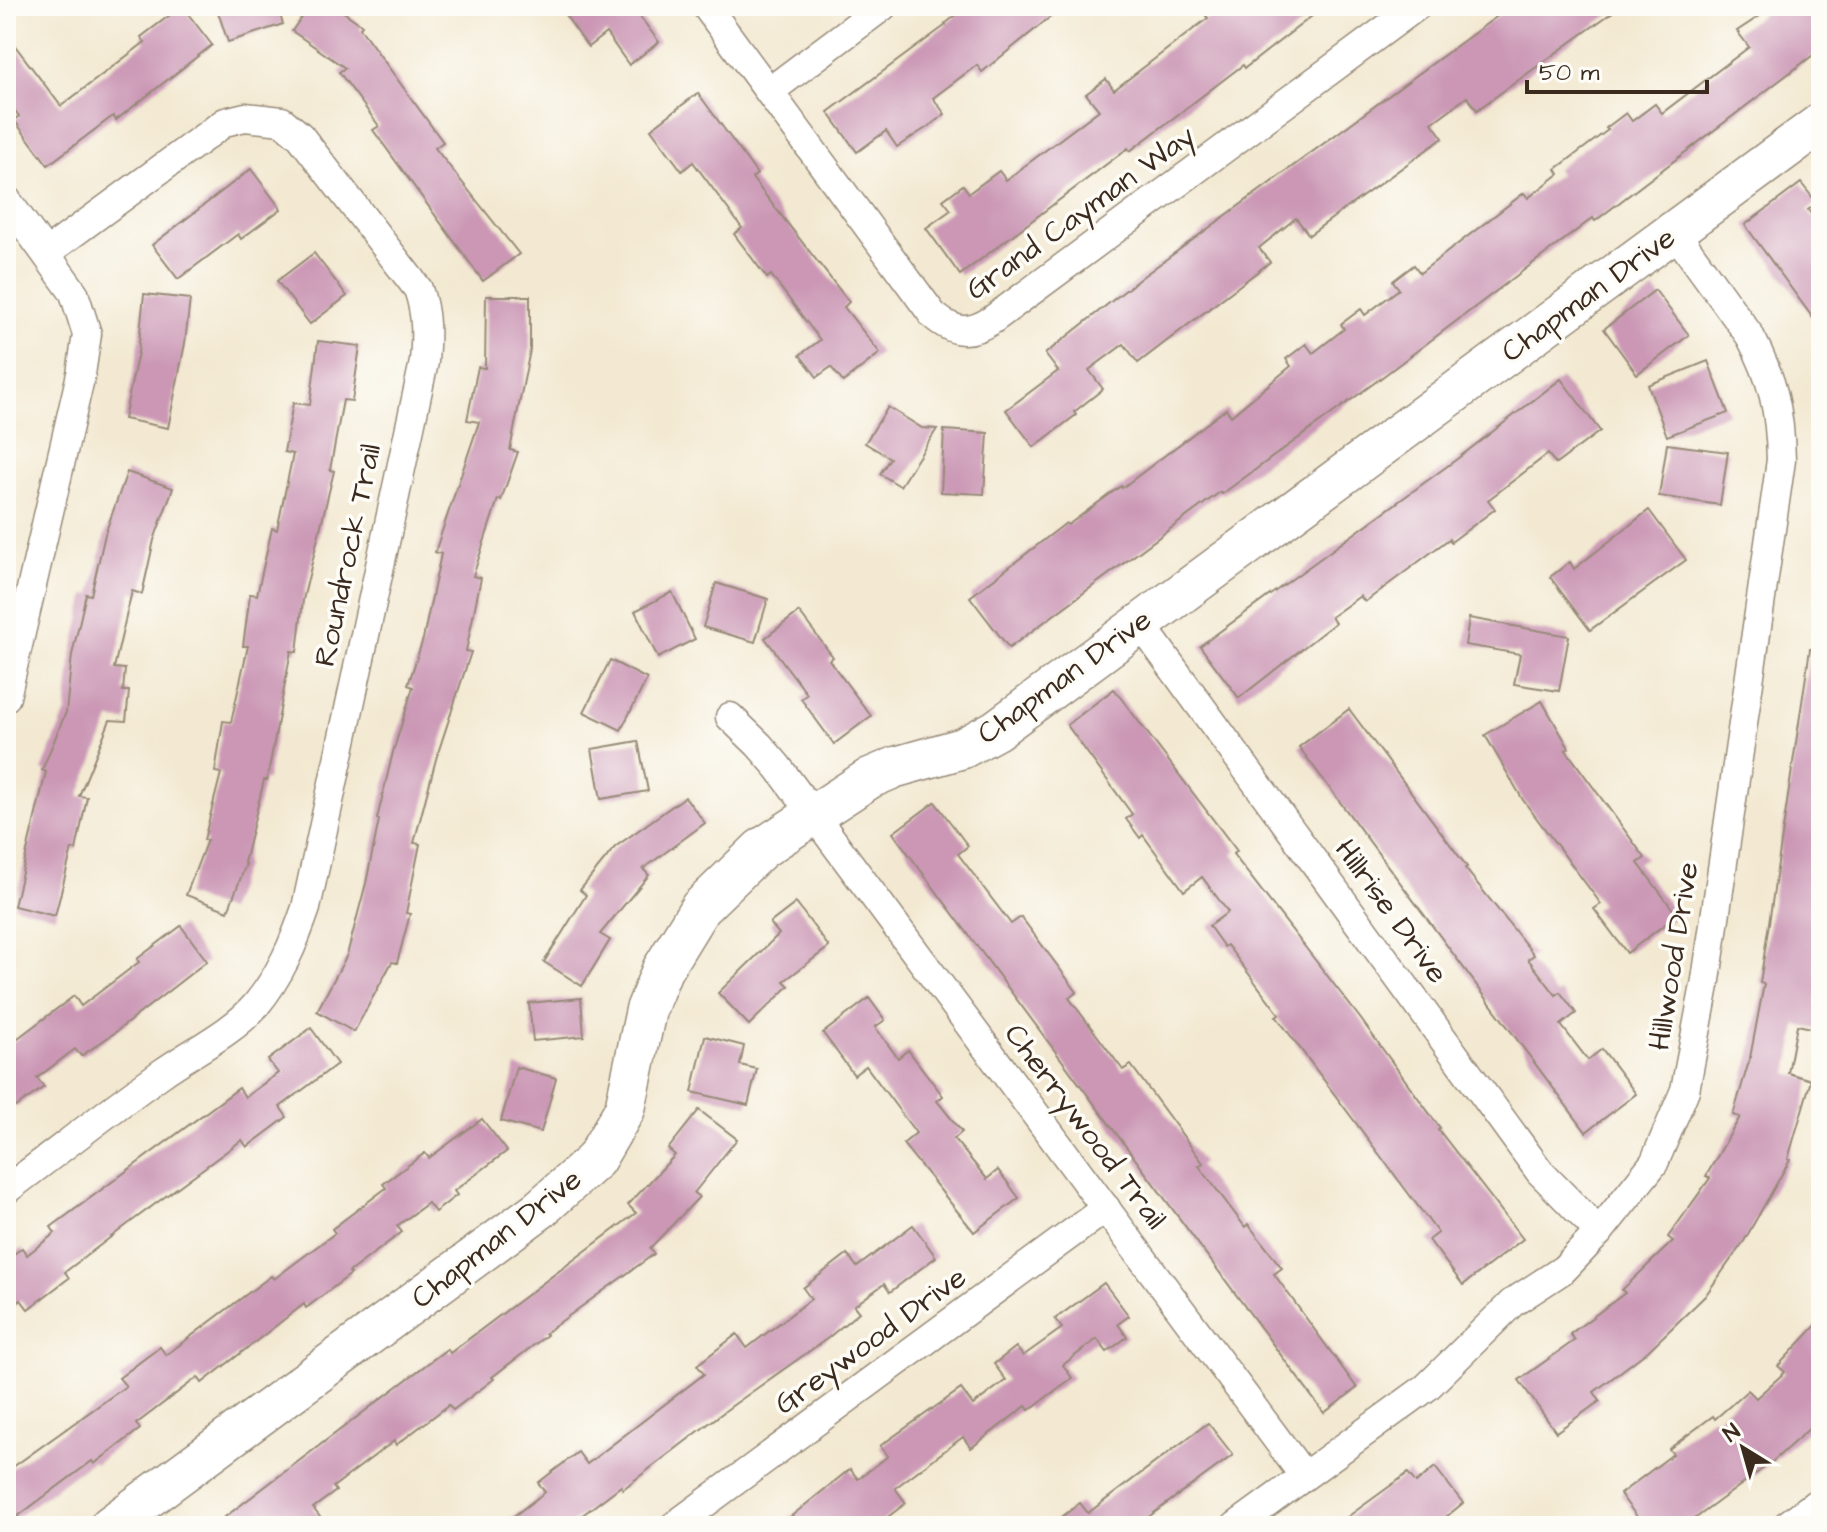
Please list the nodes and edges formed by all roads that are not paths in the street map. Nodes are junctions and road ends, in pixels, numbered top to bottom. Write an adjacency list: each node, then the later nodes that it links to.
1 (706, 6): 4 (street, Grand Cayman Way)
2 (883, 6): 4 (street)
3 (1417, 6): 4 (street, Grand Cayman Way)
4 (770, 91)
5 (1821, 123): 7 (street, Chapman Drive)
6 (6, 199): 8 (street)
7 (1674, 231): 10 (street, Chapman Drive); 16 (street, Hillwood Drive)
8 (46, 253): 9 (street); 14 (street, Roundrock Trail)
9 (15, 615): 11 (street)
10 (1140, 623): 13 (street, Chapman Drive); 16 (street, Hillrise Drive)
11 (6, 697)
12 (730, 717): 13 (street, Cherrywood Trail)
13 (813, 818): 15 (street, Cherrywood Trail); 19 (street, Chapman Drive)
14 (7, 1187)
15 (1106, 1208): 17 (street, Cherrywood Trail); 20 (street, Greywood Drive)
16 (1599, 1232): 17 (street, Hillwood Drive)
17 (1304, 1476): 21 (street, Hillwood Drive)
18 (1821, 1501): 22 (street)
19 (110, 1526)
20 (674, 1526)
21 (1236, 1526)
22 (1786, 1526)

